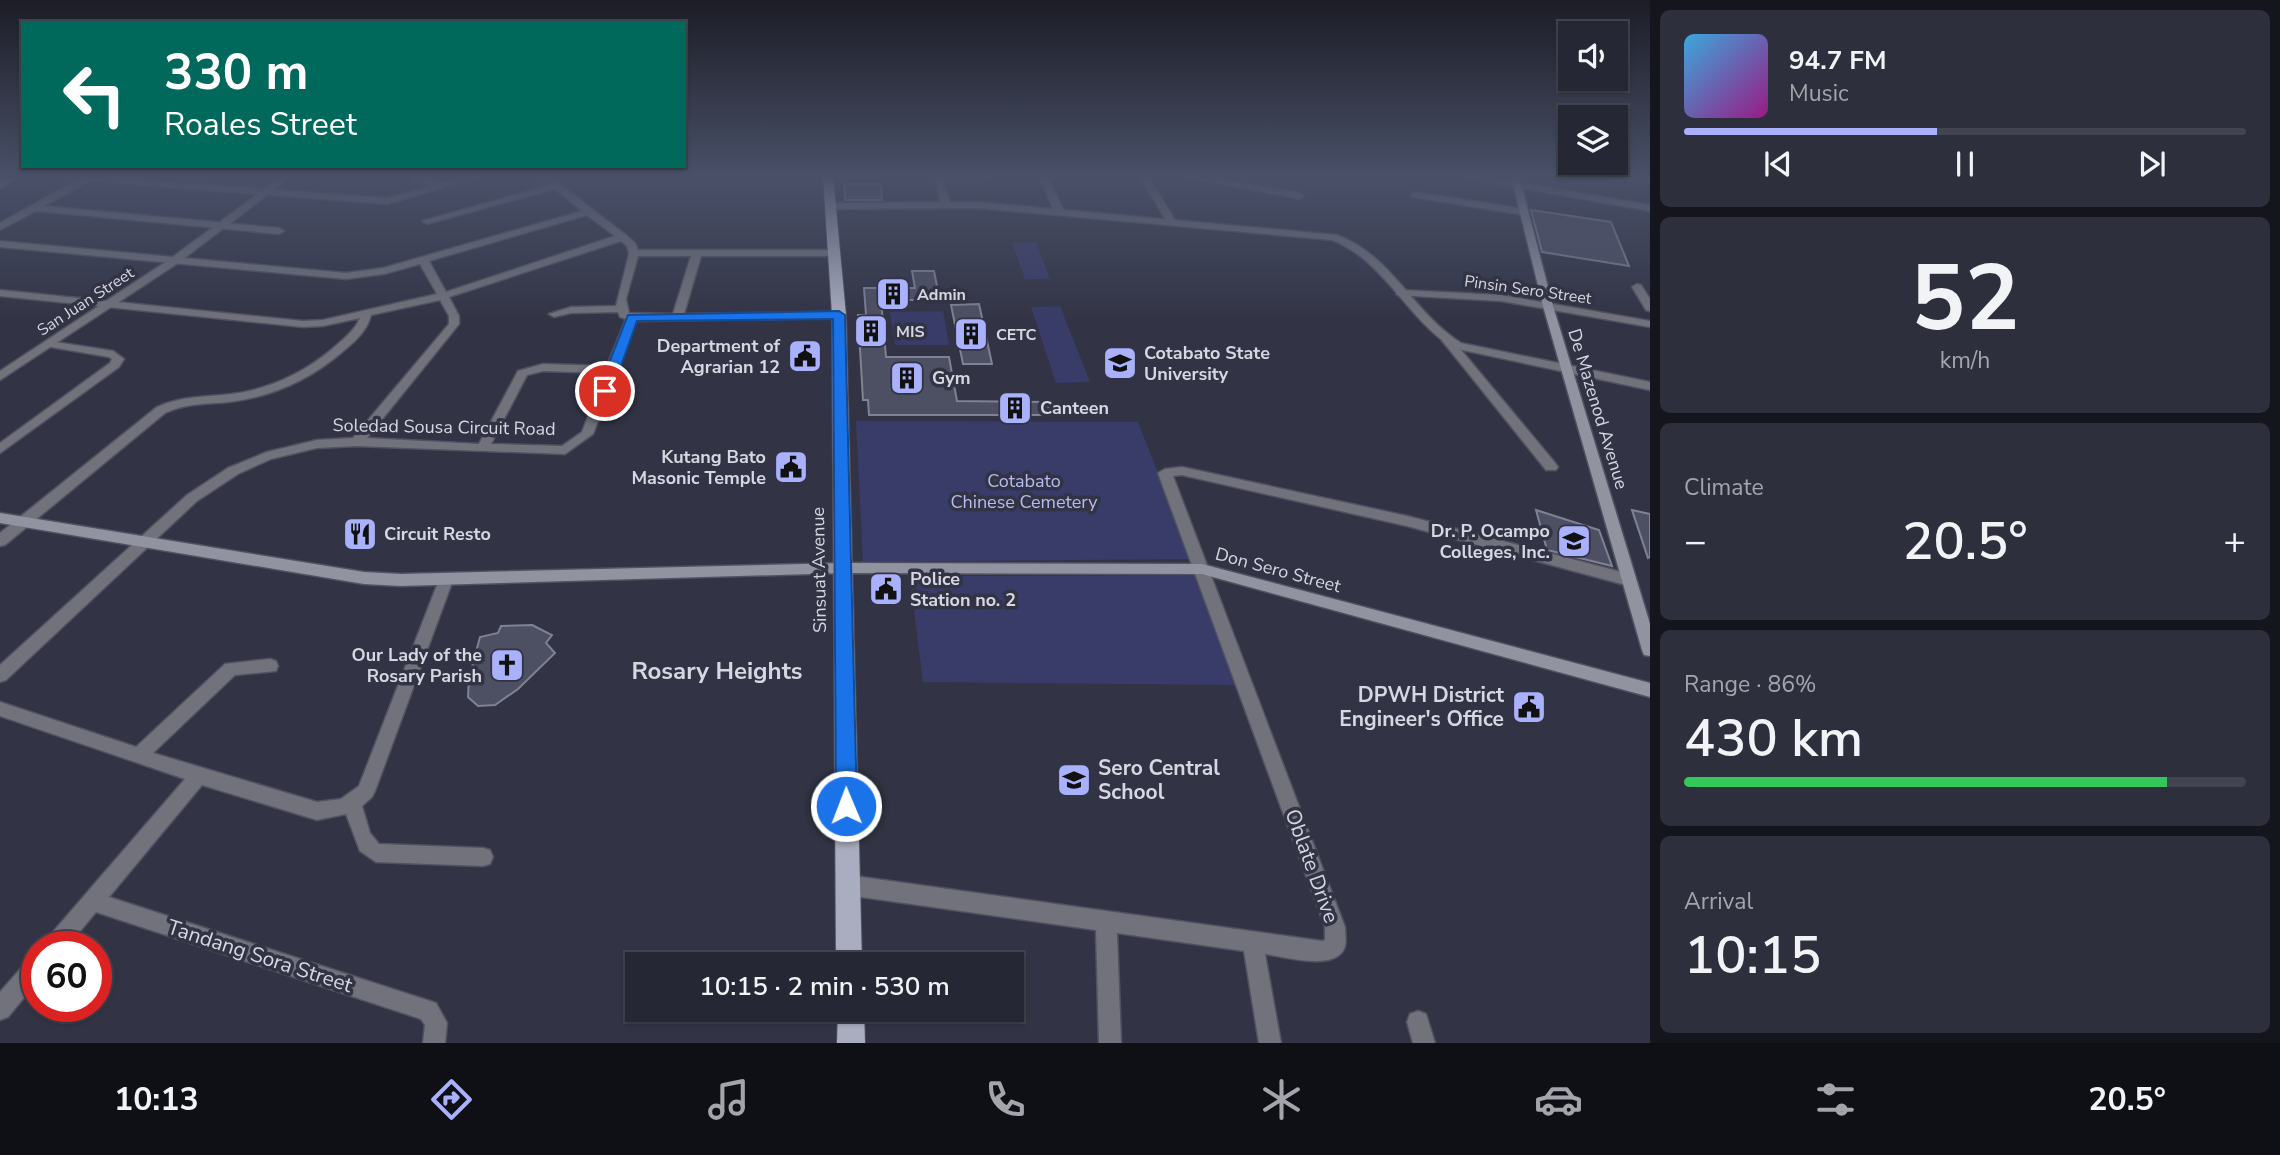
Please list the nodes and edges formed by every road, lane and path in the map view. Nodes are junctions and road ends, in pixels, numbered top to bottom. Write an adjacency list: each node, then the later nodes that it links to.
1 (217, 225): 2 (street)
2 (221, 225): 8 (street); 15 (street, San Juan Street)
3 (544, 225): 14 (street)
4 (605, 225): 9 (street)
5 (833, 225): 13 (main road, Sinsuat Avenue)
6 (1211, 225): 18 (street)
7 (1527, 225): 21 (main road, De Mazenod Avenue)
8 (279, 231)
9 (623, 237): 11 (street); 19 (street)
10 (0, 244): 15 (street)
11 (635, 253): 12 (street); 24 (street, Soledad Sousa Circuit Road)
12 (698, 253): 13 (street); 27 (street)
13 (834, 253): 25 (main road, Sinsuat Avenue)
14 (423, 260): 15 (street); 19 (street)
15 (174, 261): 20 (street, San Juan Street)
16 (1637, 287): 22 (street)
17 (0, 293): 20 (street)
18 (1401, 293): 21 (street, Pinsin Sero Street); 29 (street)
19 (443, 296): 26 (street); 35 (street)
20 (113, 303): 26 (street); 30 (street, San Juan Street)
21 (1548, 306): 28 (street, Pinsin Sero Street); 31 (main road, De Mazenod Avenue)
22 (1650, 308)
23 (554, 314): 24 (street)
24 (626, 314): 27 (street); 32 (street, Soledad Sousa Circuit Road)
25 (839, 315): 27 (street); 43 (main road, Sinsuat Avenue)
26 (366, 316): 40 (street)
27 (678, 317)
28 (1650, 324)
29 (1448, 341): 31 (street); 38 (street)
30 (48, 344): 33 (street, San Juan Street); 37 (street)
31 (1566, 369): 34 (street); 46 (main road, De Mazenod Avenue)
32 (614, 370): 36 (street); 36 (street, Soledad Sousa Circuit Road)
33 (0, 376)
34 (1650, 386)
35 (357, 442): 36 (street, Soledad Sousa Circuit Road); 42 (street, Soledad Sousa Circuit Road)
36 (483, 448)
37 (0, 449)
38 (1551, 467)
39 (0, 518): 40 (main road, Don Sero Street)
40 (24, 522): 41 (street); 42 (main road, Don Sero Street)
41 (0, 541)
42 (146, 542): 45 (main road, Don Sero Street); 49 (street, Soledad Sousa Circuit Road)
43 (844, 568): 44 (main road, Don Sero Street); 45 (main road, Don Sero Street); 56 (main road, Sinsuat Avenue)
44 (1202, 569): 46 (street); 50 (main road, Don Sero Street); 60 (street, Oblate Drive)
45 (446, 580): 54 (street)
46 (1629, 580): 47 (main road, De Mazenod Avenue)
47 (1650, 650)
48 (270, 666): 52 (street)
49 (0, 675)
50 (1650, 690)
51 (0, 709): 52 (street)
52 (140, 754): 53 (street)
53 (199, 776): 54 (street); 57 (street)
54 (353, 804): 55 (street)
55 (482, 857)
56 (847, 885): 58 (street, Oblate Drive); 61 (main road, Sinsuat Avenue)
57 (92, 901): 59 (street); 66 (street, Tandang Sora Street)
58 (1106, 920): 60 (street, Oblate Drive); 68 (street)
59 (67, 931)
60 (1253, 943): 69 (street)
61 (849, 952)
62 (21, 984): 63 (street)
63 (0, 1009)
64 (1418, 1021): 70 (street)
65 (850, 1022): 67 (main road)
66 (433, 1043)
67 (851, 1043)
68 (1110, 1043)
69 (1270, 1043)
70 (1424, 1043)

